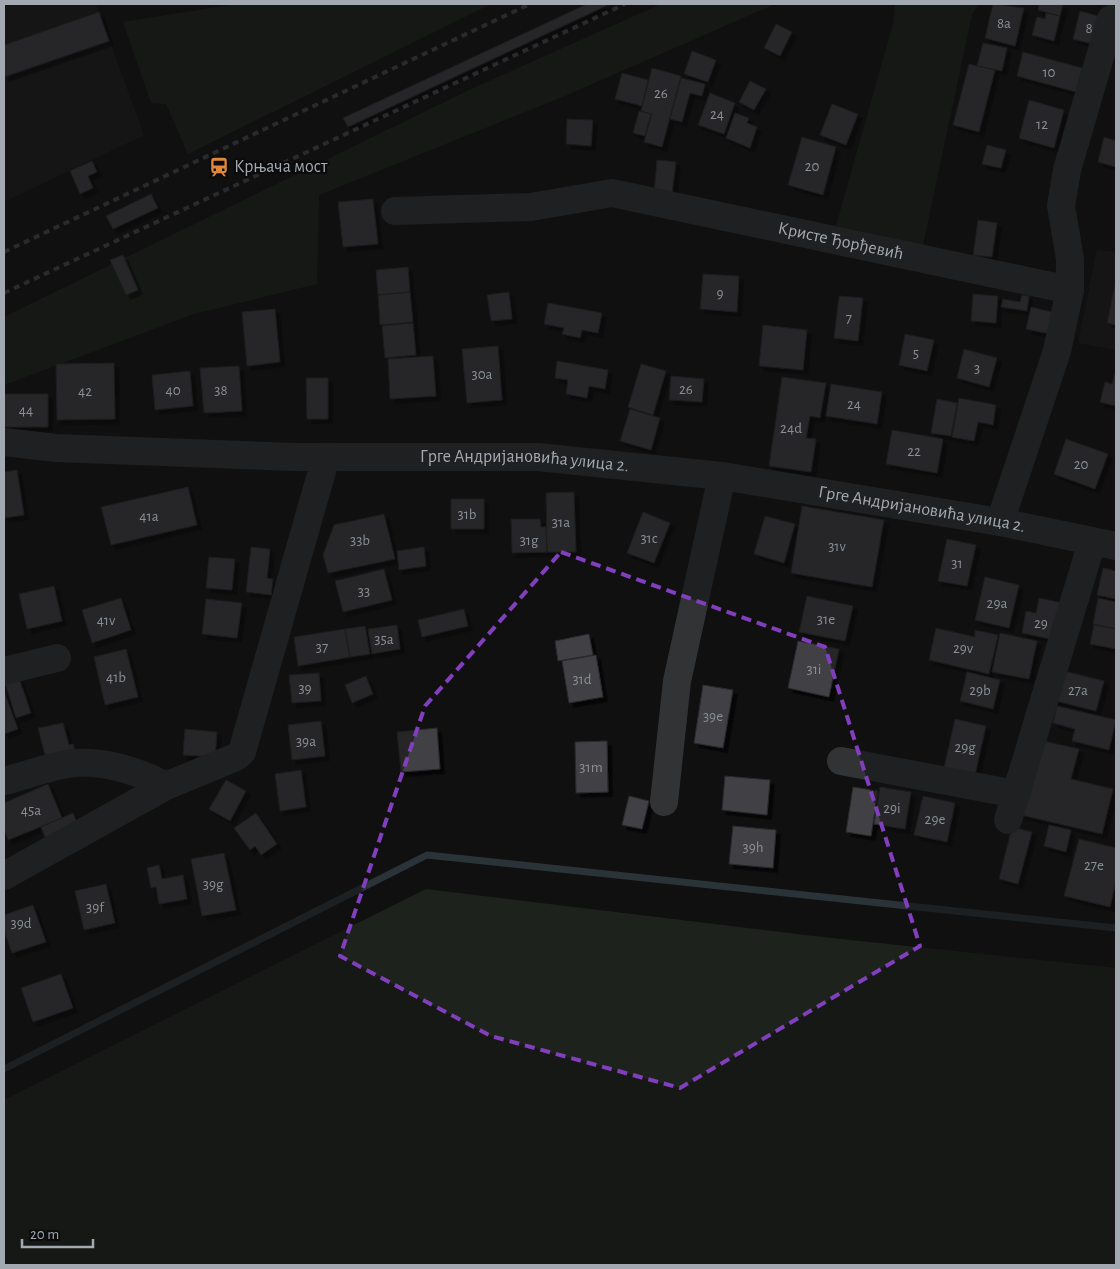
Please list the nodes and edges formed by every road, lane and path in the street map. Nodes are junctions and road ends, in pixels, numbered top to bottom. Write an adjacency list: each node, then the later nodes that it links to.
1 (1111, 19): 3 (street)
2 (395, 211): 3 (street, Кристе Ђорђевић)
3 (1070, 290): 7 (street)
4 (4, 442): 5 (street, Грге Андријановића улица 2.)
5 (326, 457): 6 (street, Грге Андријановића улица 2.); 13 (street)
6 (722, 476): 7 (street, Грге Андријановића улица 2.); 15 (street)
7 (1000, 522): 8 (street, Грге Андријановића улица 2.)
8 (1104, 544): 14 (street, Грге Андријановића улица 2.)
9 (57, 658): 10 (street)
10 (4, 672)
11 (840, 761): 14 (street)
12 (4, 781): 13 (street)
13 (166, 786): 17 (street)
14 (1016, 794): 16 (street, Грге Андријановића улица 2.)
15 (664, 802)
16 (1008, 820)
17 (4, 876)

